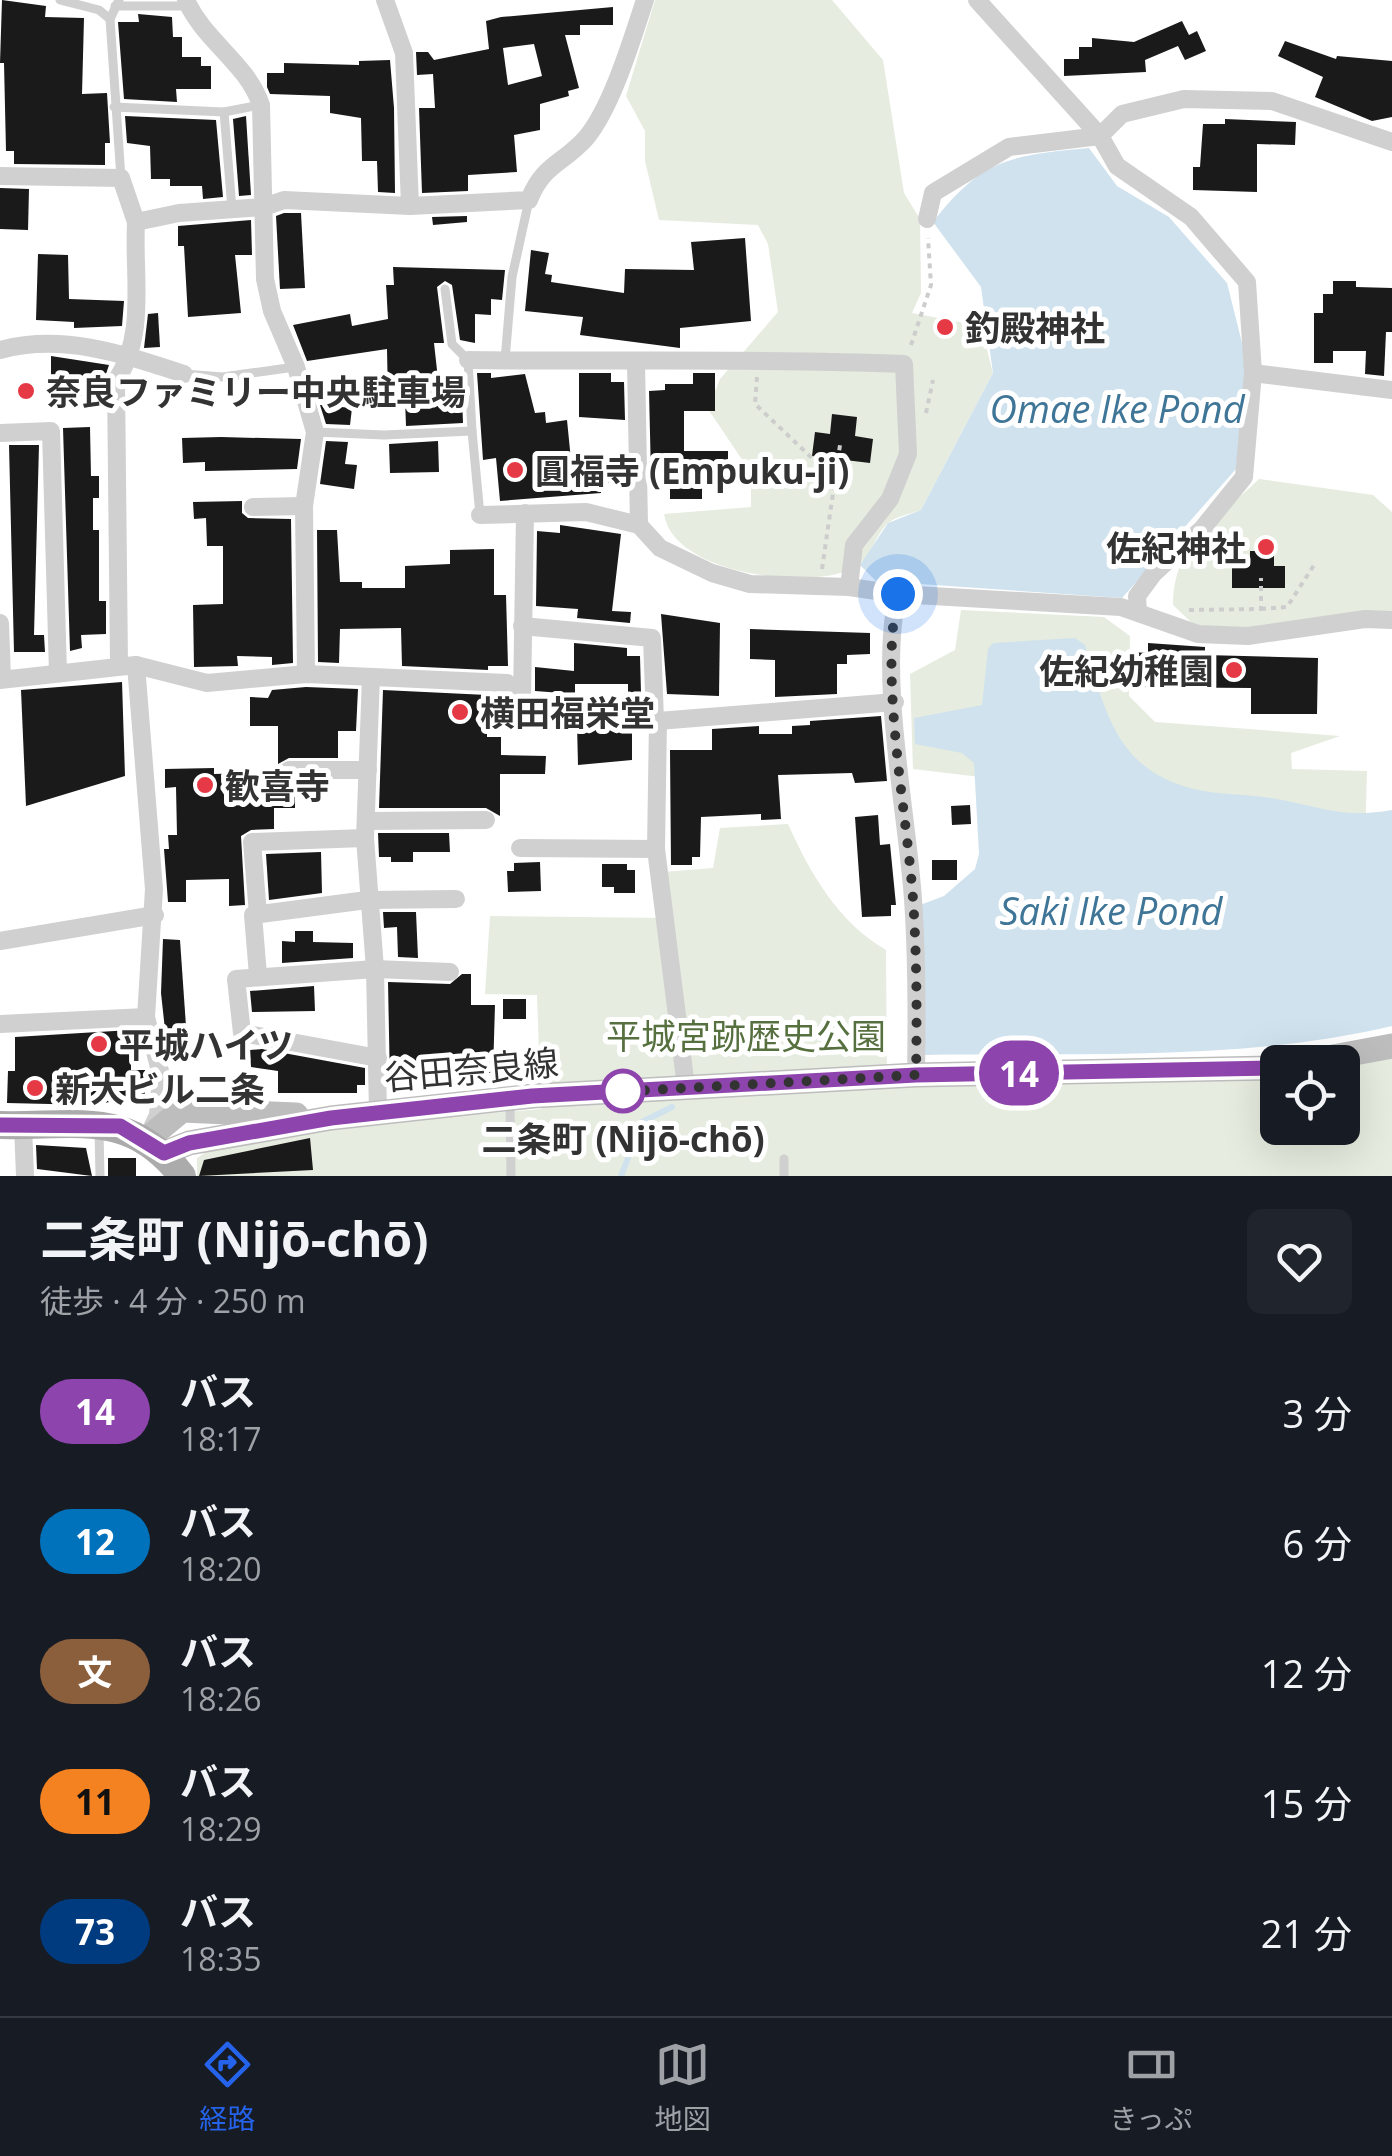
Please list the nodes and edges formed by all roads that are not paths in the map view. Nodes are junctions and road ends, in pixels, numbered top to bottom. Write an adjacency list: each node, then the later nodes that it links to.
1 (60, 0): 7 (lane)
2 (385, 0): 16 (street)
3 (644, 0): 15 (street)
4 (977, 0): 11 (street)
5 (117, 3): 6 (lane); 7 (lane)
6 (187, 3): 8 (street)
7 (110, 18): 9 (lane)
8 (262, 105): 10 (lane); 17 (street)
9 (114, 106): 10 (lane); 14 (lane)
10 (224, 112): 18 (lane)
11 (1100, 136): 12 (street); 19 (street); 28 (street)
12 (1392, 142)
13 (0, 176): 14 (street)
14 (121, 178): 20 (street)
15 (528, 200): 16 (street); 25 (lane)
16 (410, 206): 17 (street)
17 (264, 207): 18 (street); 27 (street)
18 (232, 209): 20 (street)
19 (927, 219)
20 (136, 222): 23 (street)
21 (446, 289): 24 (lane)
22 (0, 350): 23 (street)
23 (132, 357): 29 (street); 45 (street)
24 (468, 360): 25 (street); 31 (lane)
25 (505, 360): 26 (street)
26 (636, 362): 38 (street); 39 (street)
27 (296, 367): 29 (lane); 32 (street)
28 (1253, 373): 30 (street); 41 (street)
29 (184, 374)
30 (1392, 390)
31 (472, 431): 32 (lane); 37 (lane)
32 (315, 432): 34 (street)
33 (0, 433): 46 (street)
34 (304, 506): 35 (street); 47 (street)
35 (254, 507)
36 (525, 513): 37 (street); 38 (street); 44 (street)
37 (480, 515)
38 (639, 525): 39 (street)
39 (850, 586): 40 (street)
40 (898, 594): 41 (street); 51 (street)
41 (1138, 612): 42 (street)
42 (1392, 620)
43 (0, 623): 49 (street)
44 (522, 626): 50 (street); 52 (street)
45 (127, 665): 46 (street); 47 (street); 62 (street)
46 (58, 673): 49 (street)
47 (306, 674): 48 (street)
48 (371, 677): 50 (street); 54 (street)
49 (1, 679)
50 (522, 698): 52 (street)
51 (895, 702): 52 (street); 73 (street)
52 (656, 721): 58 (street)
53 (289, 770): 54 (street)
54 (368, 770): 56 (street)
55 (486, 820): 56 (street)
56 (366, 830): 60 (street); 61 (street)
57 (520, 848): 58 (street)
58 (656, 849): 74 (street)
59 (456, 899): 60 (street)
60 (367, 900): 61 (street); 64 (street)
61 (258, 914): 66 (street)
62 (154, 915): 63 (street); 67 (street)
63 (0, 941)
64 (375, 969): 65 (street); 66 (street); 71 (street)
65 (450, 972)
66 (258, 975): 71 (street)
67 (146, 1017): 68 (street); 79 (street)
68 (0, 1024)
69 (1392, 1046): 70 (main road)
70 (1360, 1052)
71 (378, 1058): 76 (street)
72 (1260, 1068): 73 (main road, 谷田奈良線)
73 (916, 1075): 74 (main road, 谷田奈良線)
74 (686, 1087): 75 (main road, 谷田奈良線)
75 (509, 1100): 76 (main road, 谷田奈良線); 84 (lane)
76 (378, 1112): 79 (main road, 谷田奈良線)
77 (12, 1126): 78 (main road); 81 (street)
78 (99, 1126): 79 (main road); 82 (lane)
79 (156, 1146): 83 (main road)
80 (784, 1159): 85 (lane)
81 (25, 1176)
82 (100, 1176)
83 (182, 1176)
84 (511, 1176)
85 (784, 1176)

